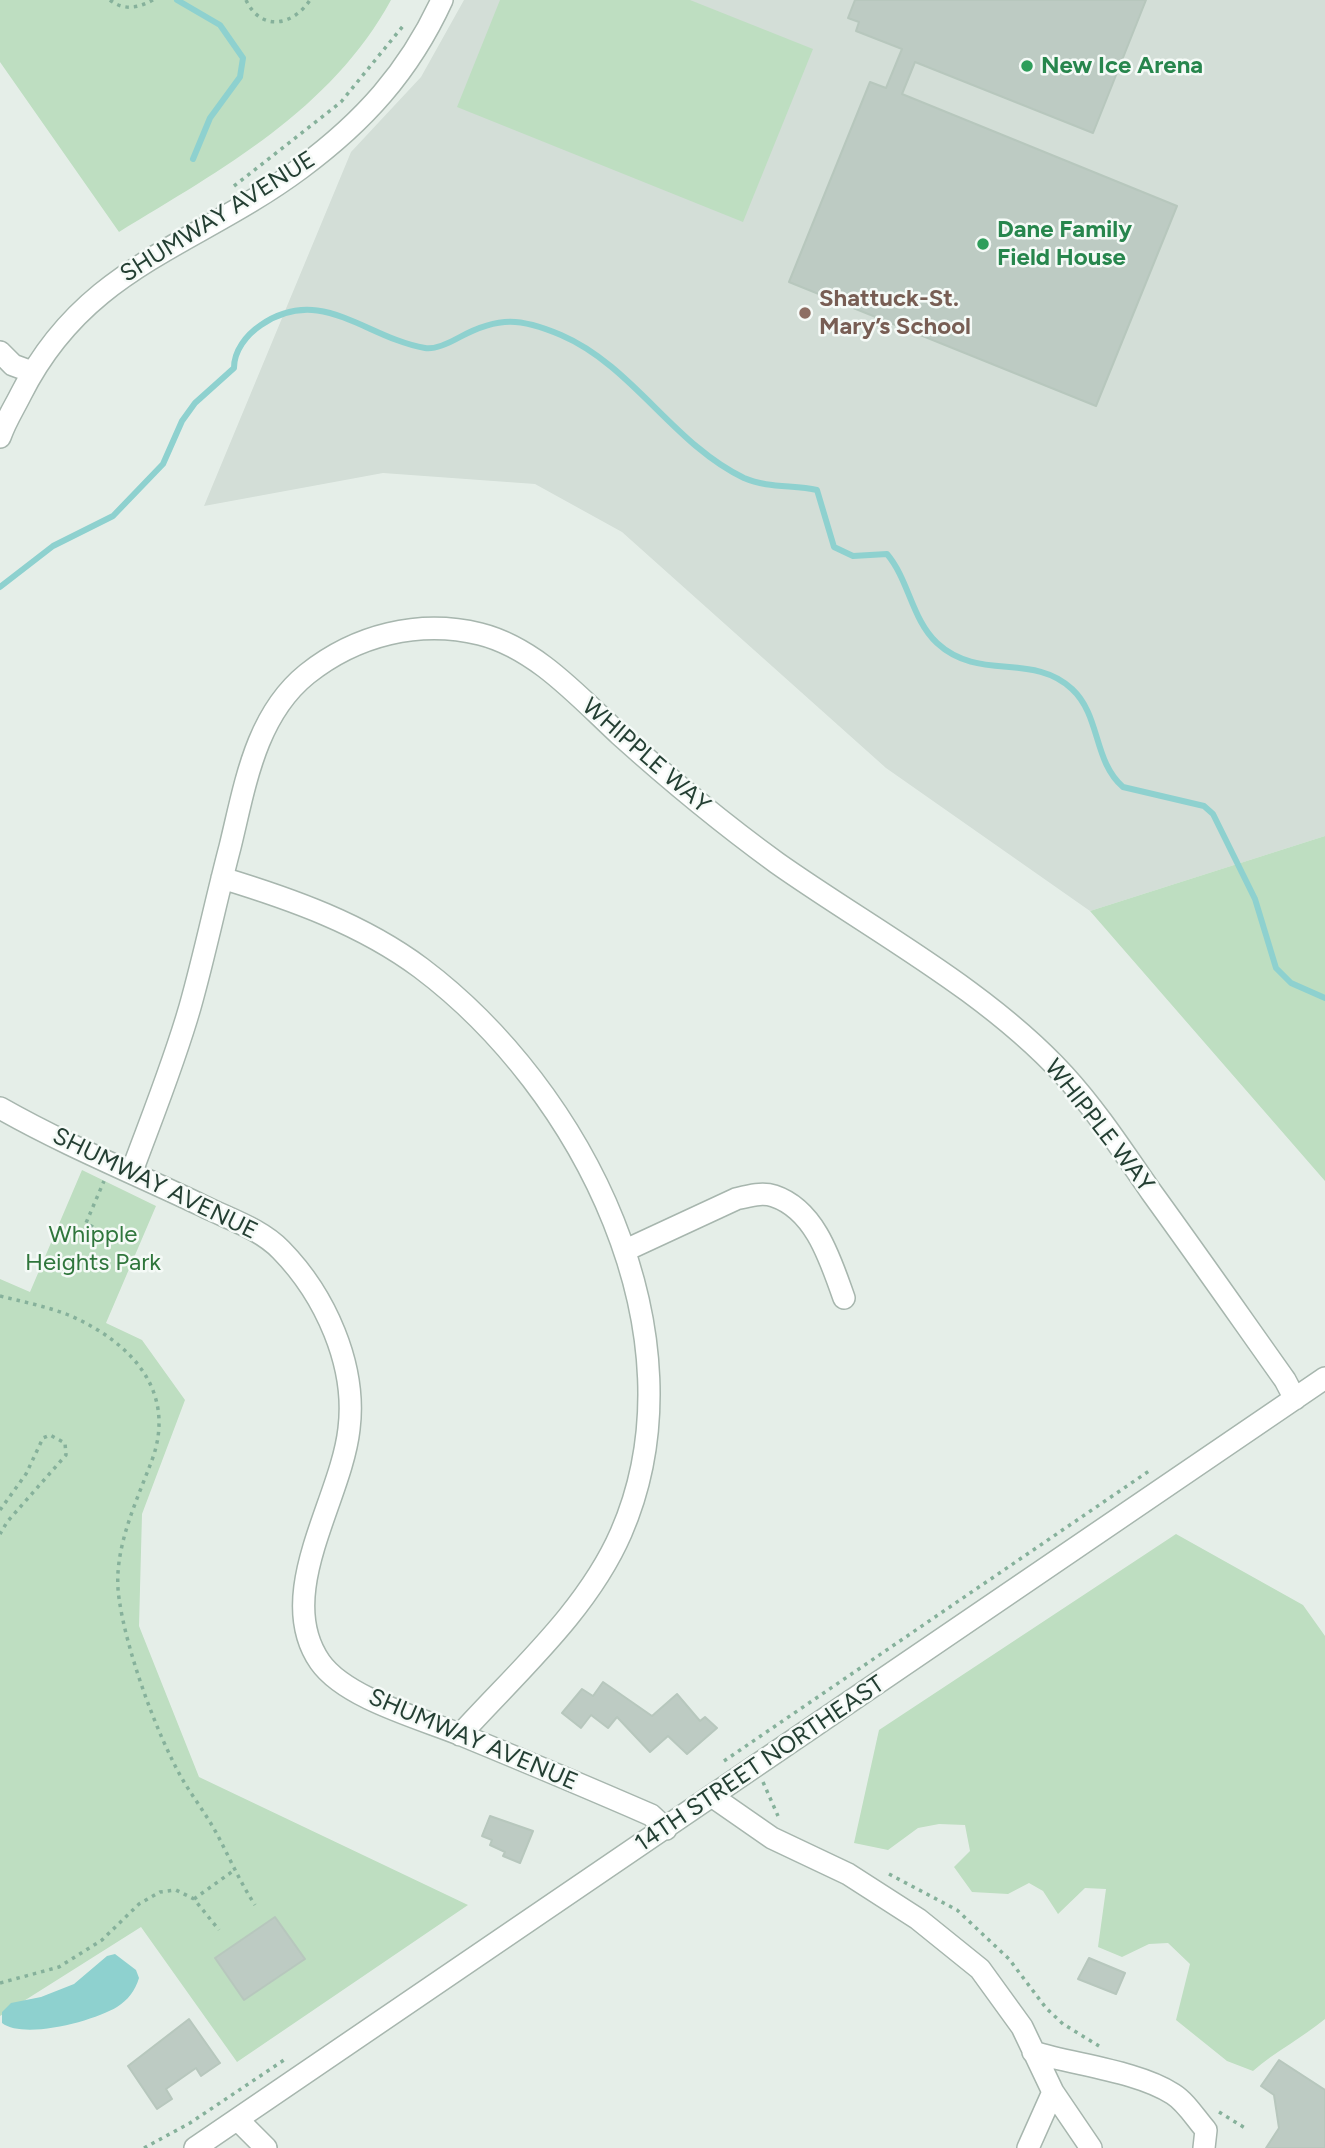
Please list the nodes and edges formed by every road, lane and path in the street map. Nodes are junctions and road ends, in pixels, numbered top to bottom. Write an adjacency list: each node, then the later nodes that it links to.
1 (110, 0): 2 (path)
2 (153, 0)
3 (246, 0): 4 (path)
4 (310, 0)
5 (442, 0): 9 (street, SHUMWAY AVENUE)
6 (408, 19): 7 (path)
7 (223, 192)
8 (0, 352): 9 (street)
9 (32, 372): 10 (street, SHUMWAY AVENUE)
10 (0, 437)
11 (222, 878): 13 (street, WHIPPLE WAY); 14 (street); 18 (street, WHIPPLE WAY)
12 (0, 1108): 13 (street, SHUMWAY AVENUE)
13 (132, 1171): 21 (street, SHUMWAY AVENUE)
14 (626, 1250): 16 (street); 21 (street)
15 (0, 1296): 24 (path)
16 (844, 1298)
17 (1325, 1378): 18 (street, 14TH STREET NORTHEAST)
18 (1295, 1399): 22 (street, 14TH STREET NORTHEAST)
19 (0, 1510): 20 (path)
20 (0, 1534)
21 (460, 1735): 23 (street, SHUMWAY AVENUE)
22 (713, 1797): 23 (street, 14TH STREET NORTHEAST); 29 (street)
23 (666, 1829): 31 (street, 14TH STREET NORTHEAST)
24 (233, 1871): 25 (path); 26 (path)
25 (194, 1899): 27 (path); 28 (path)
26 (255, 1905)
27 (219, 1930)
28 (0, 1983)
29 (1033, 2052): 30 (street); 36 (street)
30 (1053, 2092): 34 (street); 35 (street)
31 (238, 2120): 32 (street, 14TH STREET NORTHEAST); 33 (street)
32 (195, 2148)
33 (265, 2148)
34 (1028, 2148)
35 (1091, 2148)
36 (1204, 2148)

